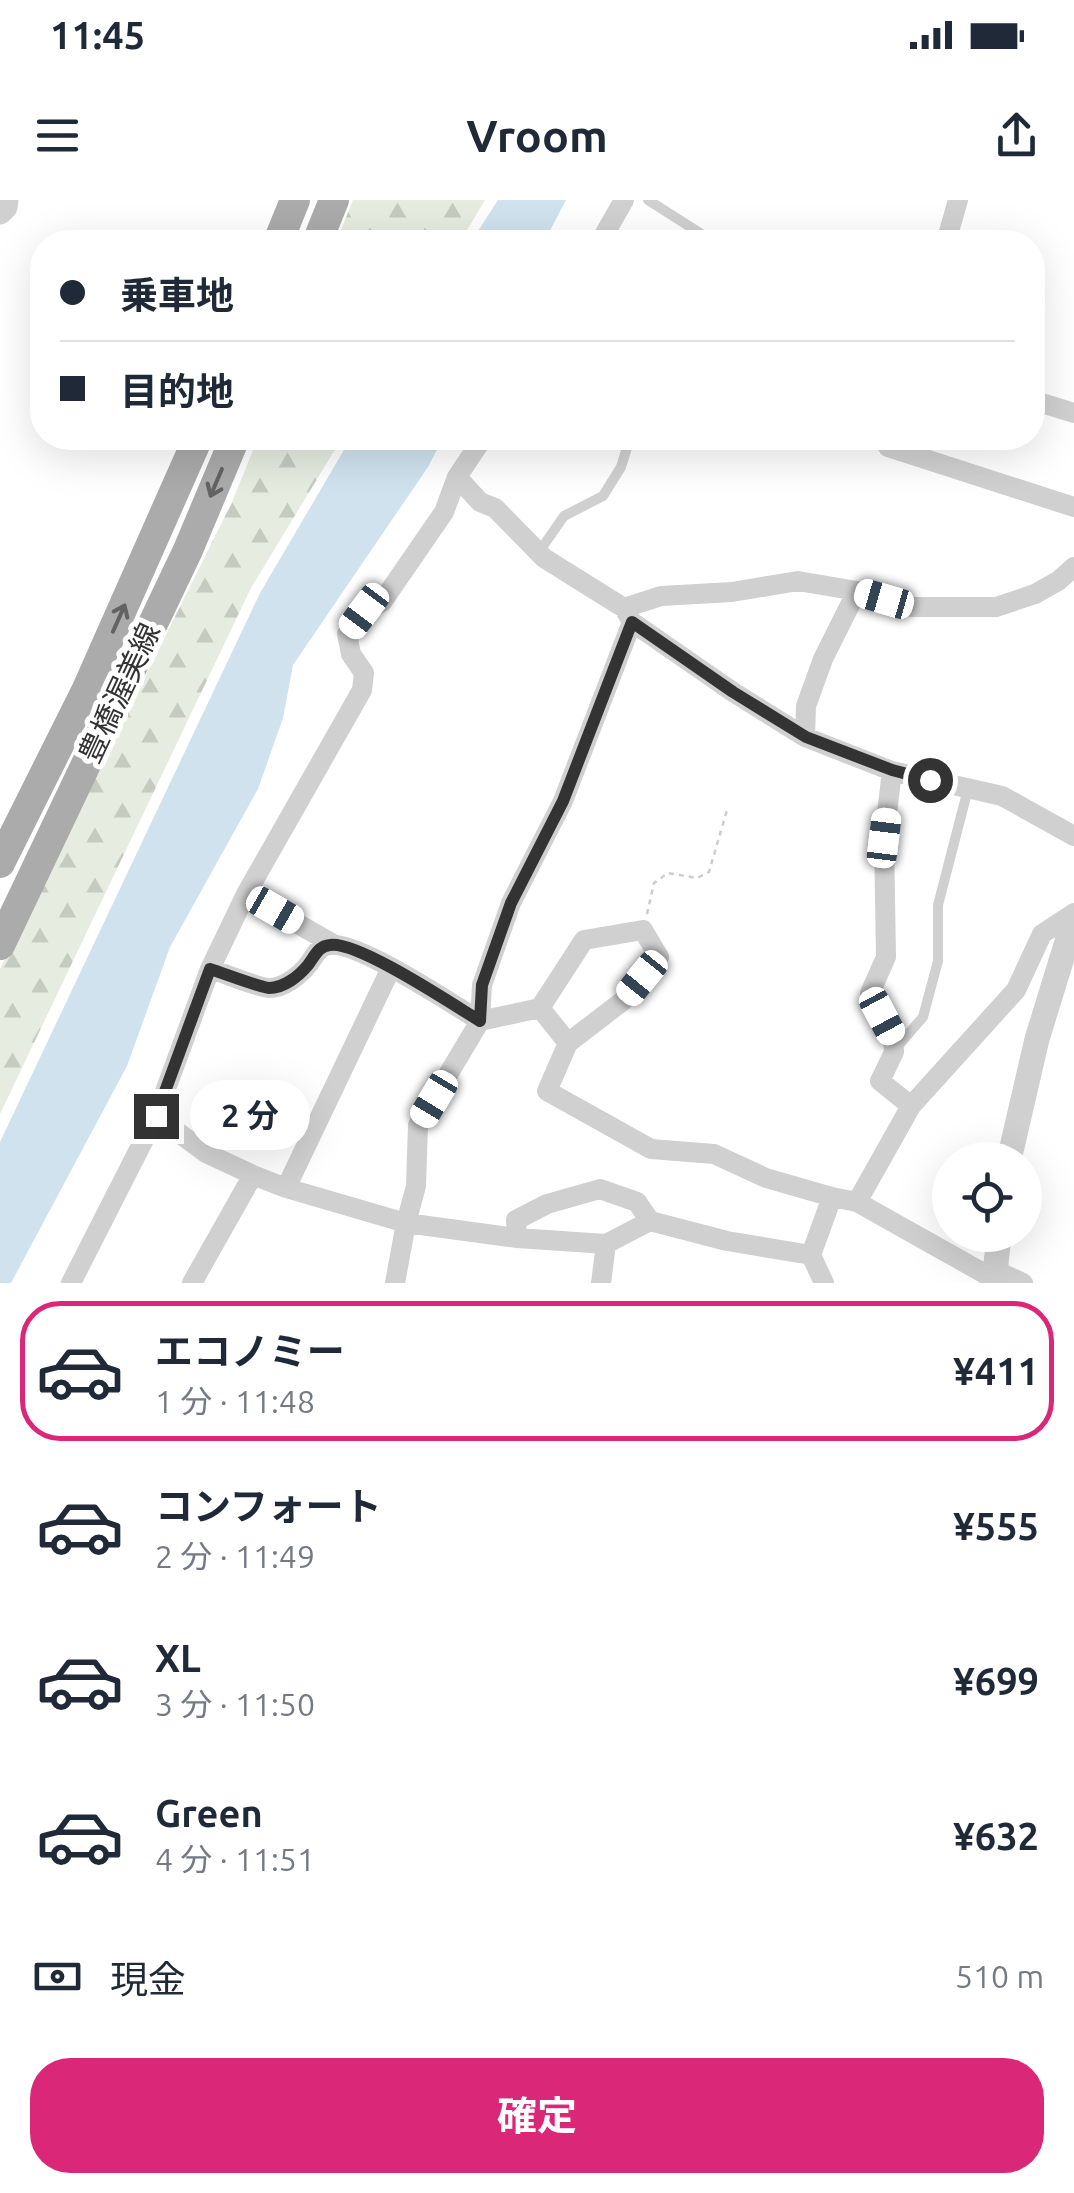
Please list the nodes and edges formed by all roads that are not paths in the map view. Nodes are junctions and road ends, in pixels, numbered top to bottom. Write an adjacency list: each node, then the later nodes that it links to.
1 (6, 200): 7 (street)
2 (294, 200): 8 (main road)
3 (334, 200): 9 (main road)
4 (624, 200): 10 (street)
5 (648, 200): 11 (lane)
6 (958, 200): 12 (street)
7 (0, 212)
8 (283, 230)
9 (322, 230)
10 (607, 230)
11 (695, 230)
12 (949, 230)
13 (1045, 404): 14 (street)
14 (1074, 413)
15 (193, 450): 31 (main road, 豊橋渥美線, one-way to 15)
16 (230, 450): 22 (main road, 豊橋渥美線, one-way to 22)
17 (474, 450): 20 (street)
18 (626, 450): 23 (lane)
19 (897, 450): 21 (street)
20 (457, 477): 23 (street); 32 (street)
21 (1074, 507)
22 (198, 528): 33 (street); 36 (main road, 豊橋渥美線)
23 (538, 552): 26 (street)
24 (1074, 567): 25 (street)
25 (857, 591): 26 (street); 27 (street)
26 (628, 615): 27 (street); 40 (street)
27 (806, 737): 28 (street)
28 (892, 770): 29 (street); 42 (street)
29 (968, 788): 30 (street); 42 (lane)
30 (1074, 836)
31 (0, 863)
32 (246, 894): 35 (street); 38 (street)
33 (0, 910)
34 (1074, 916): 43 (street); 45 (street)
35 (333, 944): 37 (street); 38 (street)
36 (0, 945)
37 (392, 968): 40 (street); 47 (street)
38 (210, 969): 44 (street)
39 (540, 1008): 40 (street); 41 (street); 41 (street)
40 (480, 1021): 51 (street)
41 (568, 1043): 48 (street)
42 (894, 1052): 43 (street)
43 (912, 1106): 49 (street)
44 (156, 1116): 46 (street); 57 (street)
45 (1013, 1142)
46 (253, 1175): 47 (street); 58 (street)
47 (286, 1188): 51 (street)
48 (832, 1197): 49 (street); 55 (street)
49 (857, 1202): 56 (street)
50 (650, 1220): 52 (street); 53 (street); 55 (street)
51 (406, 1224): 52 (street); 59 (street)
52 (517, 1238): 53 (street)
53 (606, 1244): 60 (street)
54 (997, 1252): 56 (street)
55 (811, 1255): 61 (street)
56 (995, 1277): 62 (street)
57 (71, 1283)
58 (192, 1283)
59 (396, 1283)
60 (601, 1283)
61 (824, 1283)
62 (1023, 1283)

